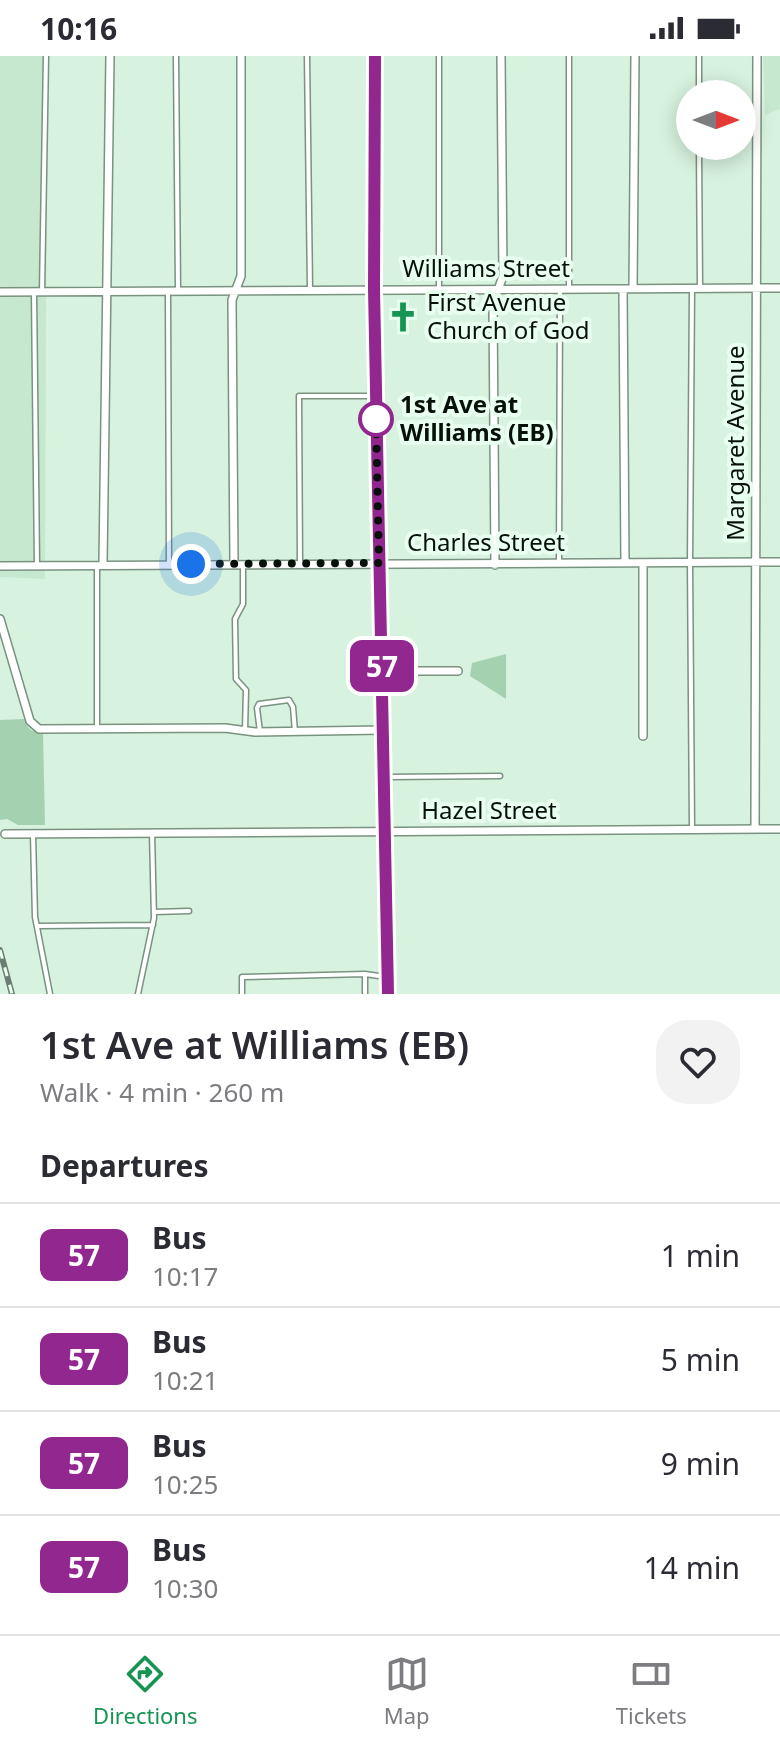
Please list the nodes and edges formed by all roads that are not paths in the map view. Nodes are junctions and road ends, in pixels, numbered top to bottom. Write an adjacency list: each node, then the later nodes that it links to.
1 (46, 56): 29 (lane)
2 (110, 56): 30 (street)
3 (176, 56): 27 (lane)
4 (241, 56): 19 (street)
5 (307, 56): 20 (lane)
6 (375, 56): 21 (street)
7 (439, 56): 22 (lane)
8 (501, 56): 23 (street)
9 (569, 56): 15 (lane)
10 (635, 56): 25 (street)
11 (699, 56): 13 (lane)
12 (757, 56): 17 (street, Margaret Avenue)
13 (699, 80)
14 (699, 160): 16 (lane)
15 (565, 288): 23 (street, Williams Street); 24 (street, Williams Street); 38 (lane)
16 (696, 288): 17 (street, Williams Street); 25 (street, Williams Street); 32 (lane)
17 (757, 288): 18 (street, Williams Street); 33 (street, Margaret Avenue)
18 (780, 288)
19 (236, 289): 20 (street, Williams Street); 27 (street, Williams Street); 35 (street)
20 (310, 289): 21 (street, Williams Street)
21 (374, 289): 22 (street, Williams Street); 31 (street)
22 (439, 289): 23 (street, Williams Street)
23 (496, 289): 43 (street)
24 (623, 289): 25 (street, Williams Street); 39 (street)
25 (633, 289)
26 (168, 291): 27 (street, Williams Street); 30 (street, Williams Street); 42 (lane)
27 (178, 291)
28 (0, 292): 29 (street, Williams Street)
29 (38, 292): 30 (street, Williams Street); 45 (lane)
30 (106, 292): 41 (street)
31 (376, 396): 36 (lane); 37 (street)
32 (690, 562): 33 (street, Charles Street); 40 (street, Charles Street); 59 (lane)
33 (756, 562): 34 (street, Charles Street); 57 (street, Margaret Avenue)
34 (780, 562)
35 (238, 563): 36 (street, Charles Street); 42 (street, Charles Street); 51 (lane)
36 (300, 563): 37 (street, Charles Street)
37 (379, 563): 43 (street, Charles Street); 47 (street)
38 (559, 563): 39 (street, Charles Street); 43 (street, Charles Street)
39 (625, 563): 40 (street, Charles Street)
40 (643, 563): 54 (street)
41 (100, 564): 42 (street, Charles Street); 45 (street, Charles Street); 49 (lane)
42 (169, 565)
43 (495, 565)
44 (0, 566): 45 (street, Charles Street)
45 (37, 566)
46 (0, 619): 49 (street)
47 (382, 671): 48 (street); 50 (street)
48 (458, 671)
49 (97, 728): 51 (street)
50 (383, 730): 53 (street); 56 (street)
51 (245, 731): 52 (street)
52 (260, 732): 53 (street); 53 (lane)
53 (295, 732)
54 (643, 736)
55 (500, 776): 56 (lane)
56 (384, 777): 60 (street)
57 (755, 829): 58 (street, Hazel Street); 59 (street, Hazel Street)
58 (780, 829)
59 (692, 830): 60 (street, Hazel Street)
60 (386, 831): 61 (street, Hazel Street); 69 (street)
61 (152, 833): 63 (street, Hazel Street); 65 (lane)
62 (5, 834): 63 (street, Hazel Street)
63 (33, 834): 67 (lane)
64 (189, 911): 65 (lane)
65 (154, 912): 66 (lane)
66 (153, 925): 67 (lane); 71 (lane)
67 (37, 926): 70 (lane)
68 (365, 974): 69 (lane); 72 (lane); 73 (lane)
69 (388, 977): 74 (street)
70 (50, 994)
71 (138, 994)
72 (242, 994)
73 (365, 994)
74 (388, 994)

